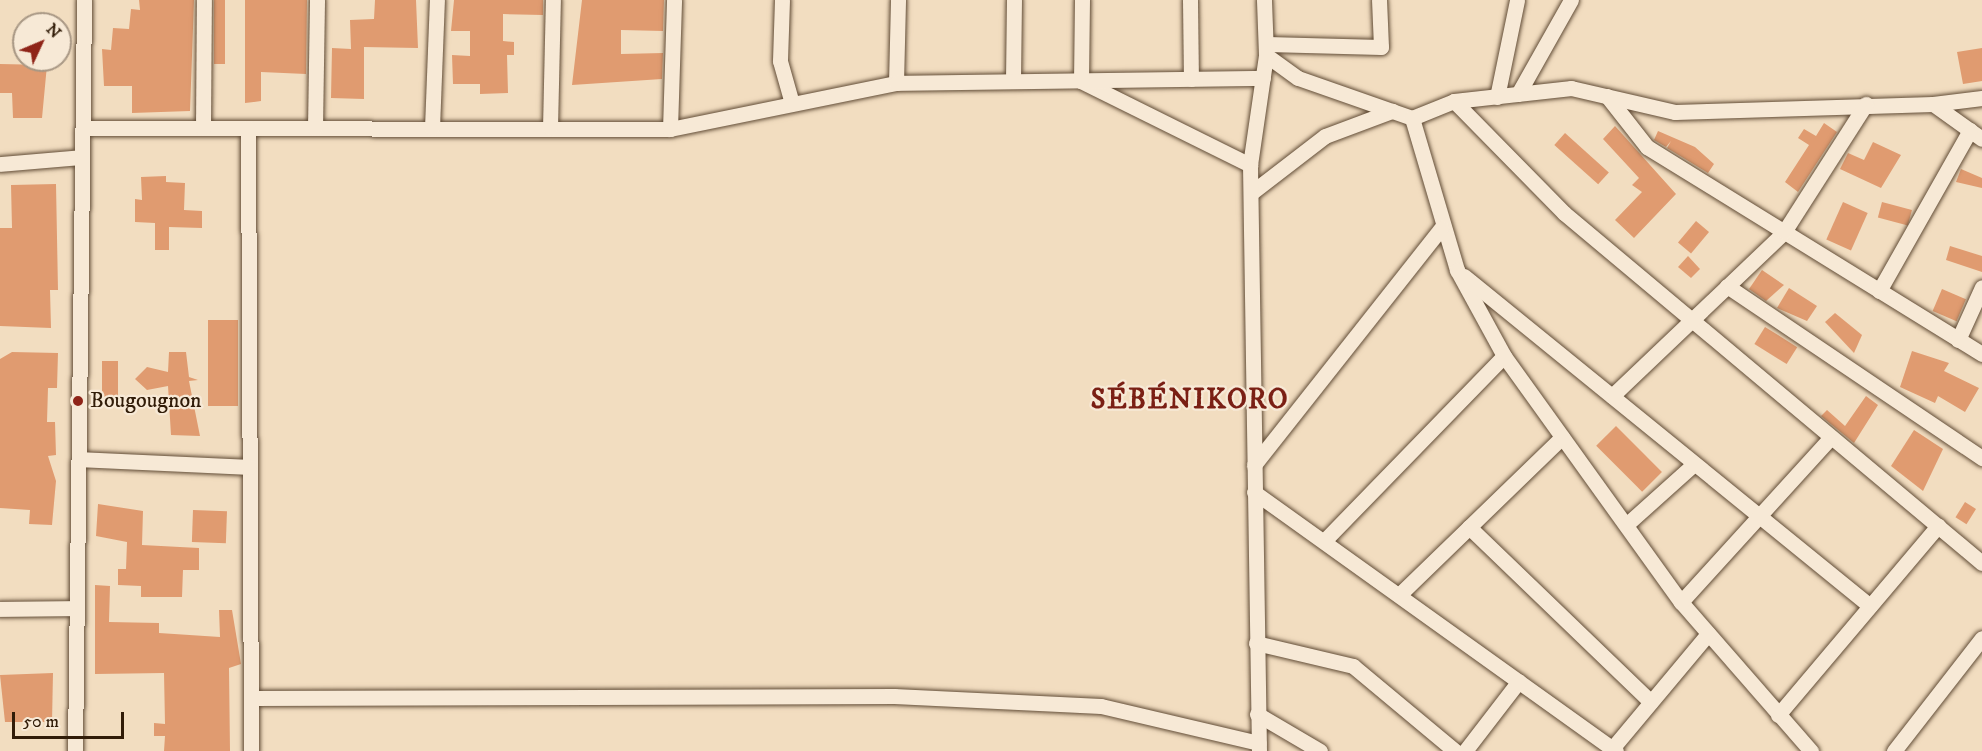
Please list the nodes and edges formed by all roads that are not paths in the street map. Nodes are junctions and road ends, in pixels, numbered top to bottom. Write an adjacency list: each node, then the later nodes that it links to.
1 (84, 0): 32 (street)
2 (204, 0): 33 (street)
3 (317, 0): 35 (street)
4 (437, 0): 36 (street)
5 (553, 0): 37 (street)
6 (674, 0): 38 (street)
7 (782, 0): 26 (street)
8 (898, 0): 21 (street)
9 (1014, 0): 19 (street)
10 (1082, 0): 20 (street)
11 (1190, 0): 18 (street)
12 (1264, 0): 16 (street)
13 (1379, 0): 16 (street)
14 (1517, 0): 24 (street)
15 (1571, 0): 22 (street)
16 (1266, 50): 17 (street); 30 (street)
17 (1263, 78): 18 (street); 42 (street)
18 (1191, 79): 20 (street)
19 (1013, 81): 20 (street); 21 (street)
20 (1081, 81): 42 (street)
21 (896, 82): 26 (street)
22 (1518, 94): 23 (street); 24 (street)
23 (1607, 96): 28 (street); 45 (street)
24 (1497, 97): 27 (street)
25 (1982, 98): 29 (street)
26 (791, 100): 38 (street)
27 (1454, 101): 31 (street); 50 (street)
28 (1866, 104): 29 (street); 45 (street)
29 (1933, 104): 39 (street)
30 (1392, 111): 31 (street); 43 (street)
31 (1412, 118): 44 (street)
32 (83, 128): 33 (street); 40 (street)
33 (203, 128): 34 (street)
34 (248, 128): 35 (street); 61 (street)
35 (315, 128): 36 (street)
36 (432, 128): 37 (street)
37 (550, 128): 38 (street)
38 (670, 129)
39 (1976, 134): 49 (street)
40 (82, 157): 41 (street); 58 (street)
41 (0, 164)
42 (1250, 165): 43 (street)
43 (1251, 193): 60 (street)
44 (1441, 228): 46 (street); 60 (street)
45 (1784, 232): 47 (street); 49 (street)
46 (1457, 270): 53 (street); 54 (street)
47 (1727, 286): 50 (street); 57 (street)
48 (1982, 287): 51 (street)
49 (1879, 291): 51 (street)
50 (1690, 322): 54 (street); 56 (street)
51 (1958, 340): 52 (street)
52 (1982, 354)
53 (1504, 356): 55 (street); 67 (street)
54 (1612, 396): 59 (street)
55 (1562, 437): 64 (street); 66 (street)
56 (1830, 438): 63 (street); 65 (street)
57 (1982, 458)
58 (79, 459): 61 (street); 72 (street)
59 (1694, 464): 63 (street); 64 (street)
60 (1254, 465): 62 (street)
61 (249, 467): 78 (street)
62 (1254, 492): 67 (street); 76 (street)
63 (1759, 516): 70 (street); 71 (street)
64 (1626, 525): 70 (street)
65 (1938, 526): 68 (street); 71 (street)
66 (1469, 527): 69 (street); 79 (street)
67 (1324, 542): 69 (street)
68 (1982, 563)
69 (1399, 595): 77 (street)
70 (1681, 602): 74 (street)
71 (1870, 606): 81 (street)
72 (77, 608): 73 (street); 84 (street)
73 (0, 609)
74 (1708, 634): 79 (street); 81 (street)
75 (1982, 638): 90 (street)
76 (1256, 642): 80 (street); 87 (street)
77 (1519, 681): 83 (street); 88 (street)
78 (252, 698): 82 (street); 85 (street)
79 (1651, 702): 83 (street)
80 (1257, 714): 82 (street); 86 (street)
81 (1778, 715): 89 (street)
82 (1259, 747)
83 (1613, 750)
84 (75, 751)
85 (251, 751)
86 (1320, 751)
87 (1455, 751)
88 (1466, 751)
89 (1811, 751)
90 (1894, 751)

